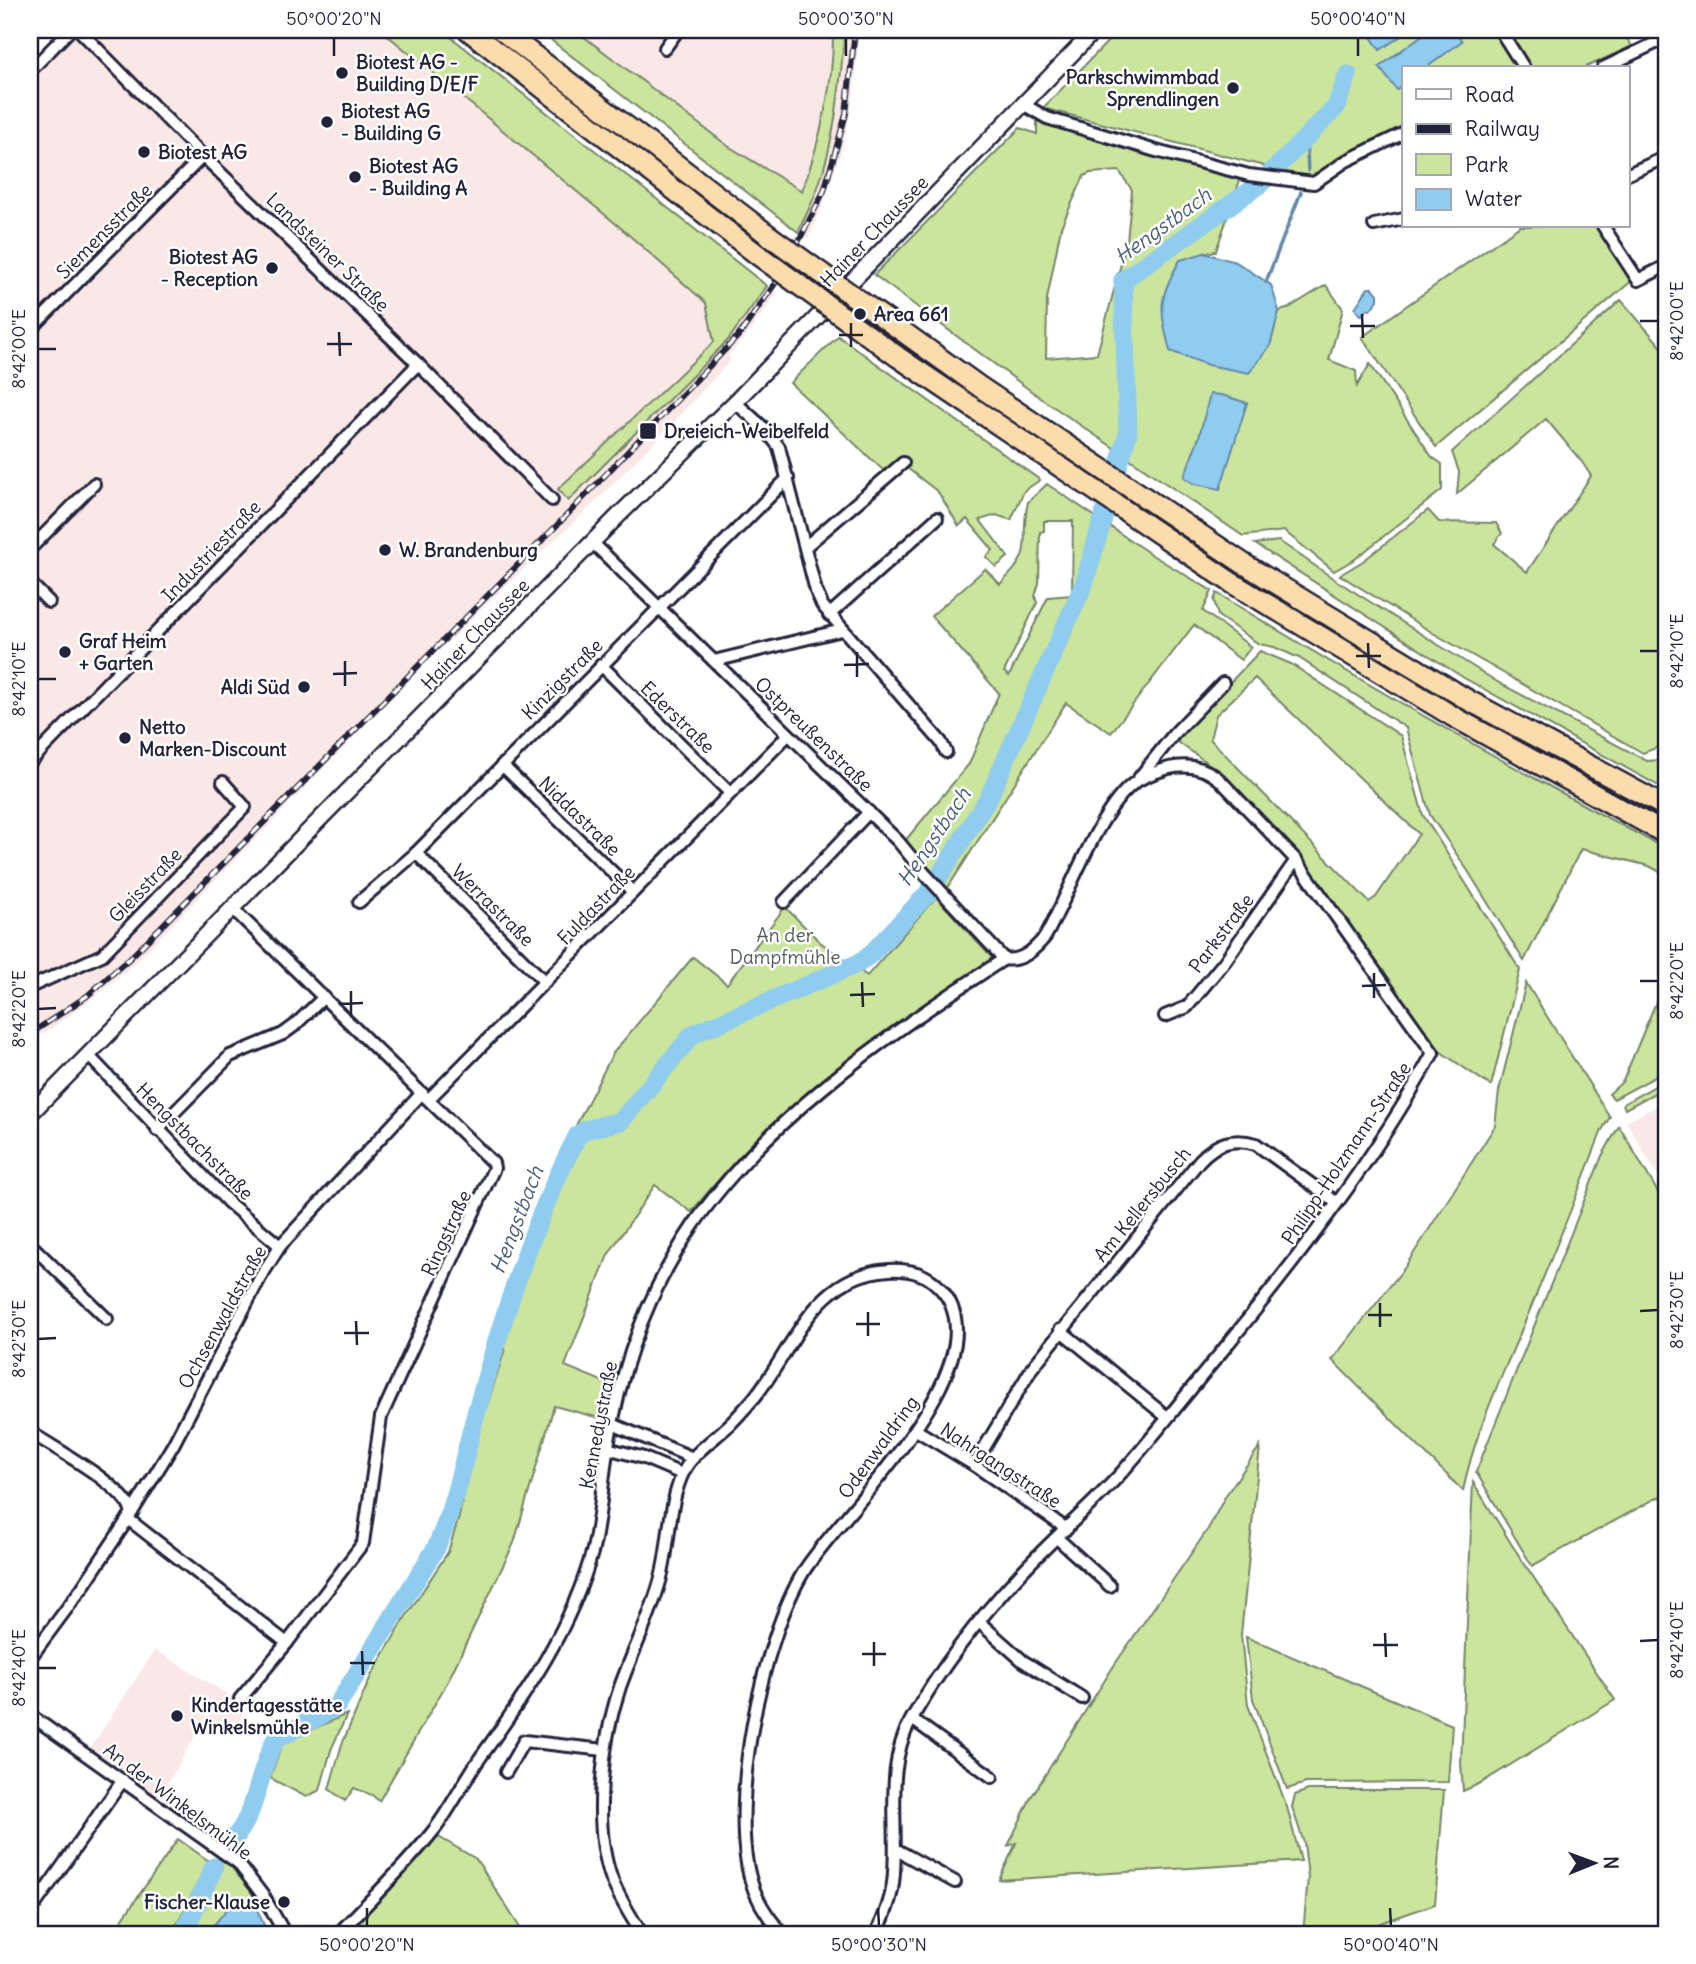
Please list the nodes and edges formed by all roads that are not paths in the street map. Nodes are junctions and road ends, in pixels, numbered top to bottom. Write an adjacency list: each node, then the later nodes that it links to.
1 (70, 30): 12 (street)
2 (79, 30): 15 (street, Landsteiner Straße)
3 (468, 30): 50 (highway, bridge)
4 (501, 30): 48 (highway, bridge)
5 (678, 30): 9 (street)
6 (1095, 30): 13 (street, Hainer Chaussee)
7 (1500, 30): 10 (street)
8 (1666, 38): 11 (street)
9 (665, 48)
10 (1523, 66)
11 (1606, 66)
12 (30, 71)
13 (1023, 104): 14 (street); 24 (street, Hainer Chaussee)
14 (1402, 134)
15 (204, 156): 22 (street, Siemensstraße); 23 (street, Landsteiner Straße)
16 (1666, 157): 17 (street)
17 (1630, 173)
18 (1402, 219): 19 (street)
19 (1374, 225)
20 (1604, 228): 21 (street)
21 (1666, 266)
22 (30, 330)
23 (418, 364): 28 (street, Landsteiner Straße); 43 (street, Industriestraße)
24 (736, 402): 26 (street); 30 (street, Hainer Chaussee)
25 (903, 463): 31 (street)
26 (788, 478): 31 (street); 35 (street, Kinzigstraße)
27 (93, 484): 32 (street)
28 (552, 500)
29 (937, 518): 36 (street)
30 (592, 542): 35 (street, Ostpreußenstraße); 56 (street, Hainer Chaussee)
31 (805, 547): 36 (street)
32 (30, 550)
33 (30, 583): 34 (street)
34 (49, 602)
35 (658, 609): 38 (street, Ostpreußenstraße); 39 (street, Kinzigstraße)
36 (830, 615): 37 (street)
37 (842, 630): 38 (street); 42 (street)
38 (714, 661): 41 (street, Ostpreußenstraße)
39 (601, 665): 44 (street, Kinzigstraße); 47 (street, Ederstraße)
40 (1223, 683): 45 (street, Philipp-Holzmann-Straße)
41 (788, 735): 47 (street, Fuldastraße); 49 (street, Ostpreußenstraße)
42 (946, 752)
43 (30, 762)
44 (502, 765): 51 (street, Kinzigstraße); 53 (street, Niddastraße)
45 (1137, 781): 52 (street, Philipp-Holzmann-Straße); 57 (street, Philipp-Holzmann-Straße)
46 (223, 782): 59 (street, Gleisstraße)
47 (730, 793): 53 (street, Fuldastraße)
48 (1666, 807)
49 (869, 812): 55 (street); 57 (street, Ostpreußenstraße)
50 (1666, 834)
51 (416, 853): 54 (street, Kinzigstraße); 58 (street, Werrastraße)
52 (1296, 860): 61 (street, Parkstraße); 66 (street, Philipp-Holzmann-Straße)
53 (633, 892): 58 (street, Fuldastraße)
54 (359, 902)
55 (784, 902)
56 (233, 909): 60 (street, Ringstraße); 62 (street, Hainer Chaussee)
57 (1004, 959): 72 (street, Kennedystraße)
58 (545, 982): 63 (street, Fuldastraße)
59 (30, 987)
60 (324, 997): 63 (street, Ringstraße); 65 (street)
61 (1165, 1016)
62 (89, 1056): 64 (street, Hainer Chaussee); 65 (street, Hengstbachstraße)
63 (426, 1096): 68 (street, Ochsenwaldstraße); 84 (street, Ringstraße)
64 (30, 1114)
65 (157, 1130): 68 (street, Hengstbachstraße)
66 (1337, 1203): 70 (street, Am Kellersbusch); 71 (street, Philipp-Holzmann-Straße)
67 (30, 1244): 69 (street)
68 (280, 1246): 79 (street, Ochsenwaldstraße)
69 (107, 1319)
70 (1060, 1331): 71 (street); 77 (street, Am Kellersbusch)
71 (1167, 1418): 80 (street, Philipp-Holzmann-Straße)
72 (612, 1424): 75 (street, Kennedystraße); 76 (street)
73 (916, 1430): 76 (street, Odenwaldring); 77 (street, Nahrgangstraße); 100 (street, Odenwaldring)
74 (30, 1432): 79 (street)
75 (607, 1448): 78 (street); 98 (street, Kennedystraße)
76 (693, 1458): 78 (street, Odenwaldring)
77 (974, 1465): 80 (street, Nahrgangstraße)
78 (682, 1474): 90 (street, Odenwaldring)
79 (130, 1515): 84 (street); 85 (street, Ochsenwaldstraße)
80 (1067, 1529): 81 (street, Philipp-Holzmann-Straße)
81 (1057, 1538): 82 (street); 83 (street, Philipp-Holzmann-Straße)
82 (1110, 1586)
83 (979, 1622): 86 (street); 89 (street, Philipp-Holzmann-Straße)
84 (287, 1643): 87 (street, Ringstraße)
85 (30, 1658)
86 (1082, 1698)
87 (240, 1699)
88 (30, 1715): 93 (street, An der Winkelsmühle)
89 (912, 1719): 92 (street); 94 (street, Philipp-Holzmann-Straße)
90 (604, 1750): 91 (street); 99 (street, Odenwaldring)
91 (506, 1772)
92 (992, 1777)
93 (123, 1780): 96 (street); 97 (street, An der Winkelsmühle)
94 (895, 1849): 95 (street); 101 (street, Philipp-Holzmann-Straße)
95 (955, 1882)
96 (30, 1912)
97 (285, 1934)
98 (338, 1934)
99 (642, 1934)
100 (783, 1934)
101 (876, 1934)

